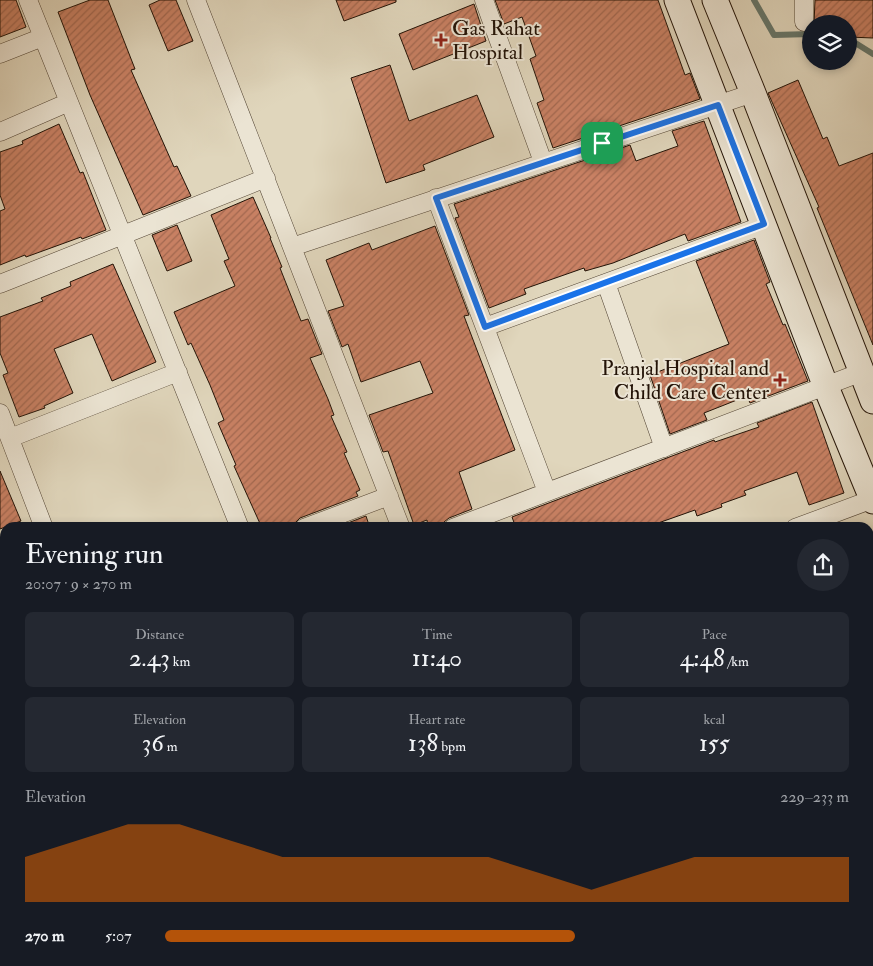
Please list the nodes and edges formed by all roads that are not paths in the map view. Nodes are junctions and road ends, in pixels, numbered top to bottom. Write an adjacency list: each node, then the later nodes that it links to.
1 (28, 0): 8 (street)
2 (196, 0): 15 (street)
3 (484, 0): 14 (street)
4 (677, 0): 12 (main road)
5 (715, 0): 10 (main road)
6 (804, 0): 7 (street)
7 (804, 15)
8 (43, 37): 9 (street); 11 (street)
9 (0, 54)
10 (753, 93): 12 (street); 25 (main road)
11 (69, 102): 13 (street); 18 (street)
12 (718, 105): 14 (street); 17 (main road)
13 (0, 132)
14 (544, 162): 16 (street)
15 (266, 178): 18 (street); 19 (street)
16 (436, 198): 19 (street); 22 (street)
17 (764, 224): 20 (street); 24 (main road)
18 (122, 235): 21 (street); 23 (street)
19 (292, 247): 30 (street)
20 (606, 283): 22 (street); 28 (street)
21 (0, 284)
22 (485, 327): 29 (street)
23 (178, 372): 27 (street); 33 (street)
24 (826, 387): 25 (street); 28 (street); 31 (main road)
25 (869, 389)
26 (0, 413): 27 (street)
27 (10, 438): 32 (street)
28 (664, 448): 29 (street)
29 (547, 492): 36 (street)
30 (389, 496): 34 (street); 35 (street)
31 (873, 500): 37 (street)
32 (42, 522)
33 (238, 522)
34 (321, 522)
35 (400, 522)
36 (468, 522)
37 (812, 522)

